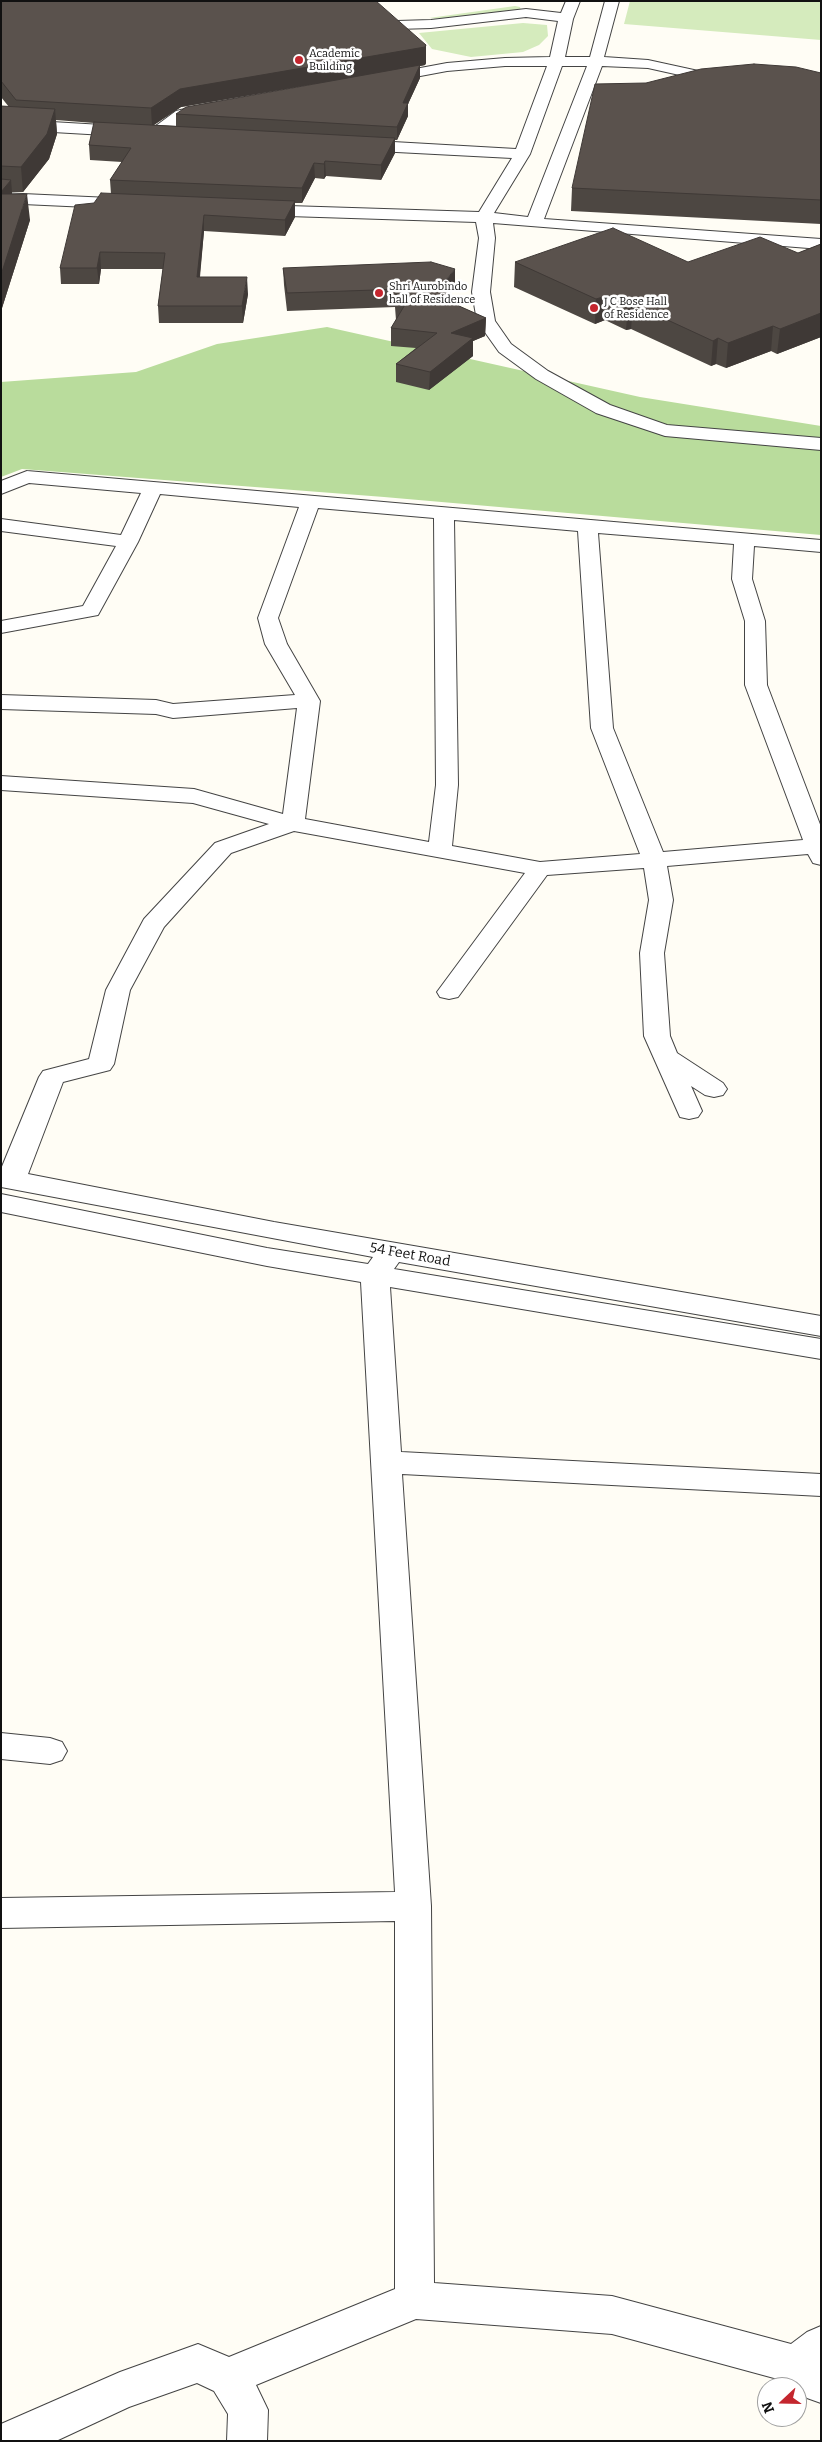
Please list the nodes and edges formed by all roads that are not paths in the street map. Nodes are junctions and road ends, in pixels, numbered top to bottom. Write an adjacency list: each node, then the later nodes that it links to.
1 (528, 6): 2 (street); 4 (street)
2 (576, 9): 3 (street); 7 (street)
3 (610, 9): 6 (street)
4 (412, 37)
5 (433, 55): 8 (street)
6 (596, 61): 7 (street); 10 (street); 13 (street)
7 (556, 62): 8 (street); 11 (street)
8 (447, 67): 9 (street)
9 (371, 81)
10 (714, 82)
11 (548, 84): 13 (street); 18 (street)
12 (229, 106): 15 (street)
13 (579, 109): 24 (street)
14 (2, 122): 15 (street)
15 (157, 133): 16 (street)
16 (177, 134)
17 (344, 145): 18 (street)
18 (522, 154): 22 (street)
19 (1, 198): 20 (street)
20 (146, 204)
21 (244, 209): 22 (street)
22 (484, 217): 24 (street); 25 (street)
23 (719, 221): 26 (street)
24 (534, 223): 25 (street); 26 (street)
25 (487, 238): 28 (street)
26 (765, 241): 27 (street)
27 (821, 244)
28 (821, 444)
29 (1, 488): 30 (street)
30 (153, 488): 31 (street); 36 (street)
31 (310, 503): 32 (street); 39 (street)
32 (444, 515): 34 (street); 44 (street)
33 (1, 525): 36 (street)
34 (588, 527): 35 (street); 45 (street)
35 (744, 540): 37 (street); 43 (street)
36 (128, 542): 38 (street)
37 (821, 546)
38 (1, 627)
39 (309, 701): 40 (street); 42 (street)
40 (1, 702)
41 (1, 783): 42 (street)
42 (293, 824): 44 (street); 51 (street)
43 (819, 850): 45 (street)
44 (440, 852): 46 (street)
45 (654, 860): 46 (street); 48 (street)
46 (540, 869): 47 (street)
47 (449, 992)
48 (667, 1058): 49 (street); 50 (street)
49 (714, 1090)
50 (690, 1111)
51 (5, 1187): 52 (street, 54 Feet Road)
52 (384, 1263): 53 (street, 54 Feet Road); 54 (street, 54 Feet Road); 55 (street)
53 (821, 1326)
54 (821, 1349)
55 (386, 1462): 56 (street); 59 (street)
56 (821, 1486)
57 (1, 1746): 58 (street)
58 (50, 1751)
59 (413, 1906): 60 (street); 61 (street)
60 (1, 1913)
61 (415, 2300): 62 (street); 63 (street)
62 (812, 2365)
63 (228, 2377): 64 (street); 65 (street)
64 (10, 2441)
65 (247, 2441)

